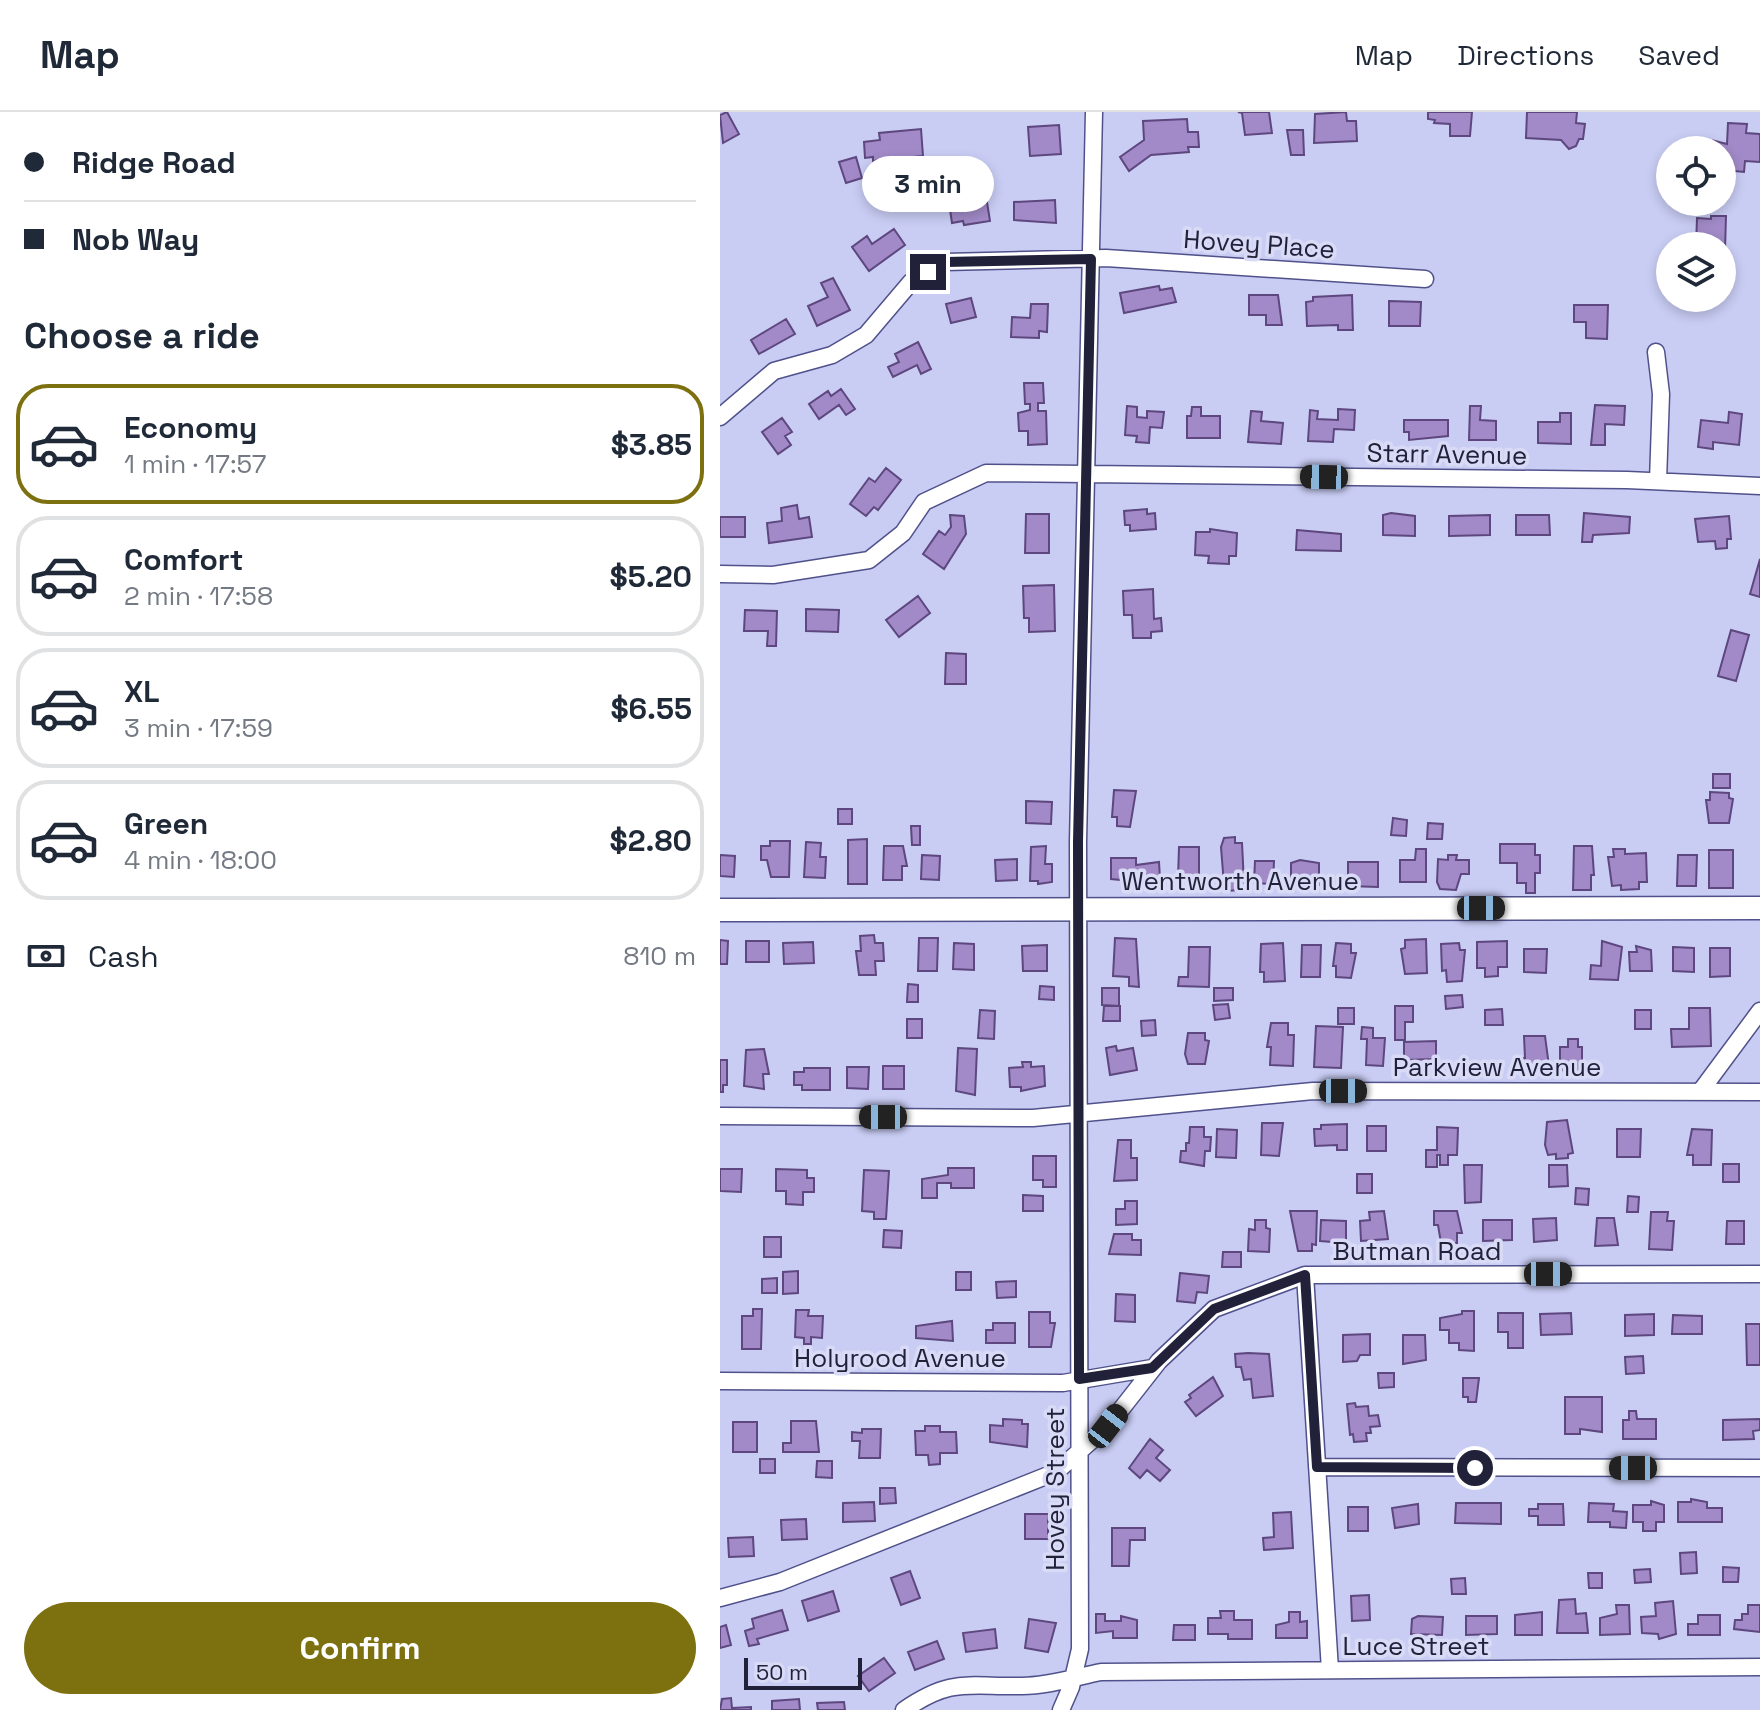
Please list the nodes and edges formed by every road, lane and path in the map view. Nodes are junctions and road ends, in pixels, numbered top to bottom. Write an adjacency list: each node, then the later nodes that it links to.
1 (1094, 112): 2 (street, Hovey Street)
2 (1091, 259): 3 (street, Hovey Place); 5 (street, Hovey Place); 6 (street, Hovey Street)
3 (1425, 279)
4 (1656, 352): 7 (street)
5 (720, 417)
6 (1086, 475): 7 (street, Starr Avenue); 9 (street, Starr Avenue); 11 (street, Hovey Street)
7 (1658, 481): 8 (street, Starr Avenue)
8 (1760, 486)
9 (720, 574)
10 (1760, 908): 11 (street, Wentworth Avenue)
11 (1078, 909): 12 (street, Wentworth Avenue); 16 (street, Hovey Street)
12 (720, 910)
13 (1760, 1011): 14 (street)
14 (1700, 1092): 15 (street, Parkview Avenue); 16 (street, Parkview Avenue)
15 (1760, 1092)
16 (1078, 1114): 17 (street, Parkview Avenue); 21 (street, Hovey Street)
17 (720, 1116)
18 (1760, 1274): 19 (street, Butman Road)
19 (1305, 1275): 20 (street, Butman Road); 24 (street)
20 (1152, 1368): 21 (street); 23 (street, Butman Road)
21 (1079, 1379): 22 (street, Holyrood Avenue); 23 (street, Hovey Street)
22 (720, 1381)
23 (1079, 1452): 26 (street, Butman Road); 29 (street, Hovey Street)
24 (1317, 1467): 25 (street); 28 (street)
25 (1760, 1468)
26 (720, 1598)
27 (1760, 1667): 28 (street, Luce Street)
28 (1330, 1670): 29 (street, Luce Street)
29 (1073, 1678): 30 (street, Luce Street); 31 (street, Hovey Street)
30 (904, 1710)
31 (1061, 1710)

